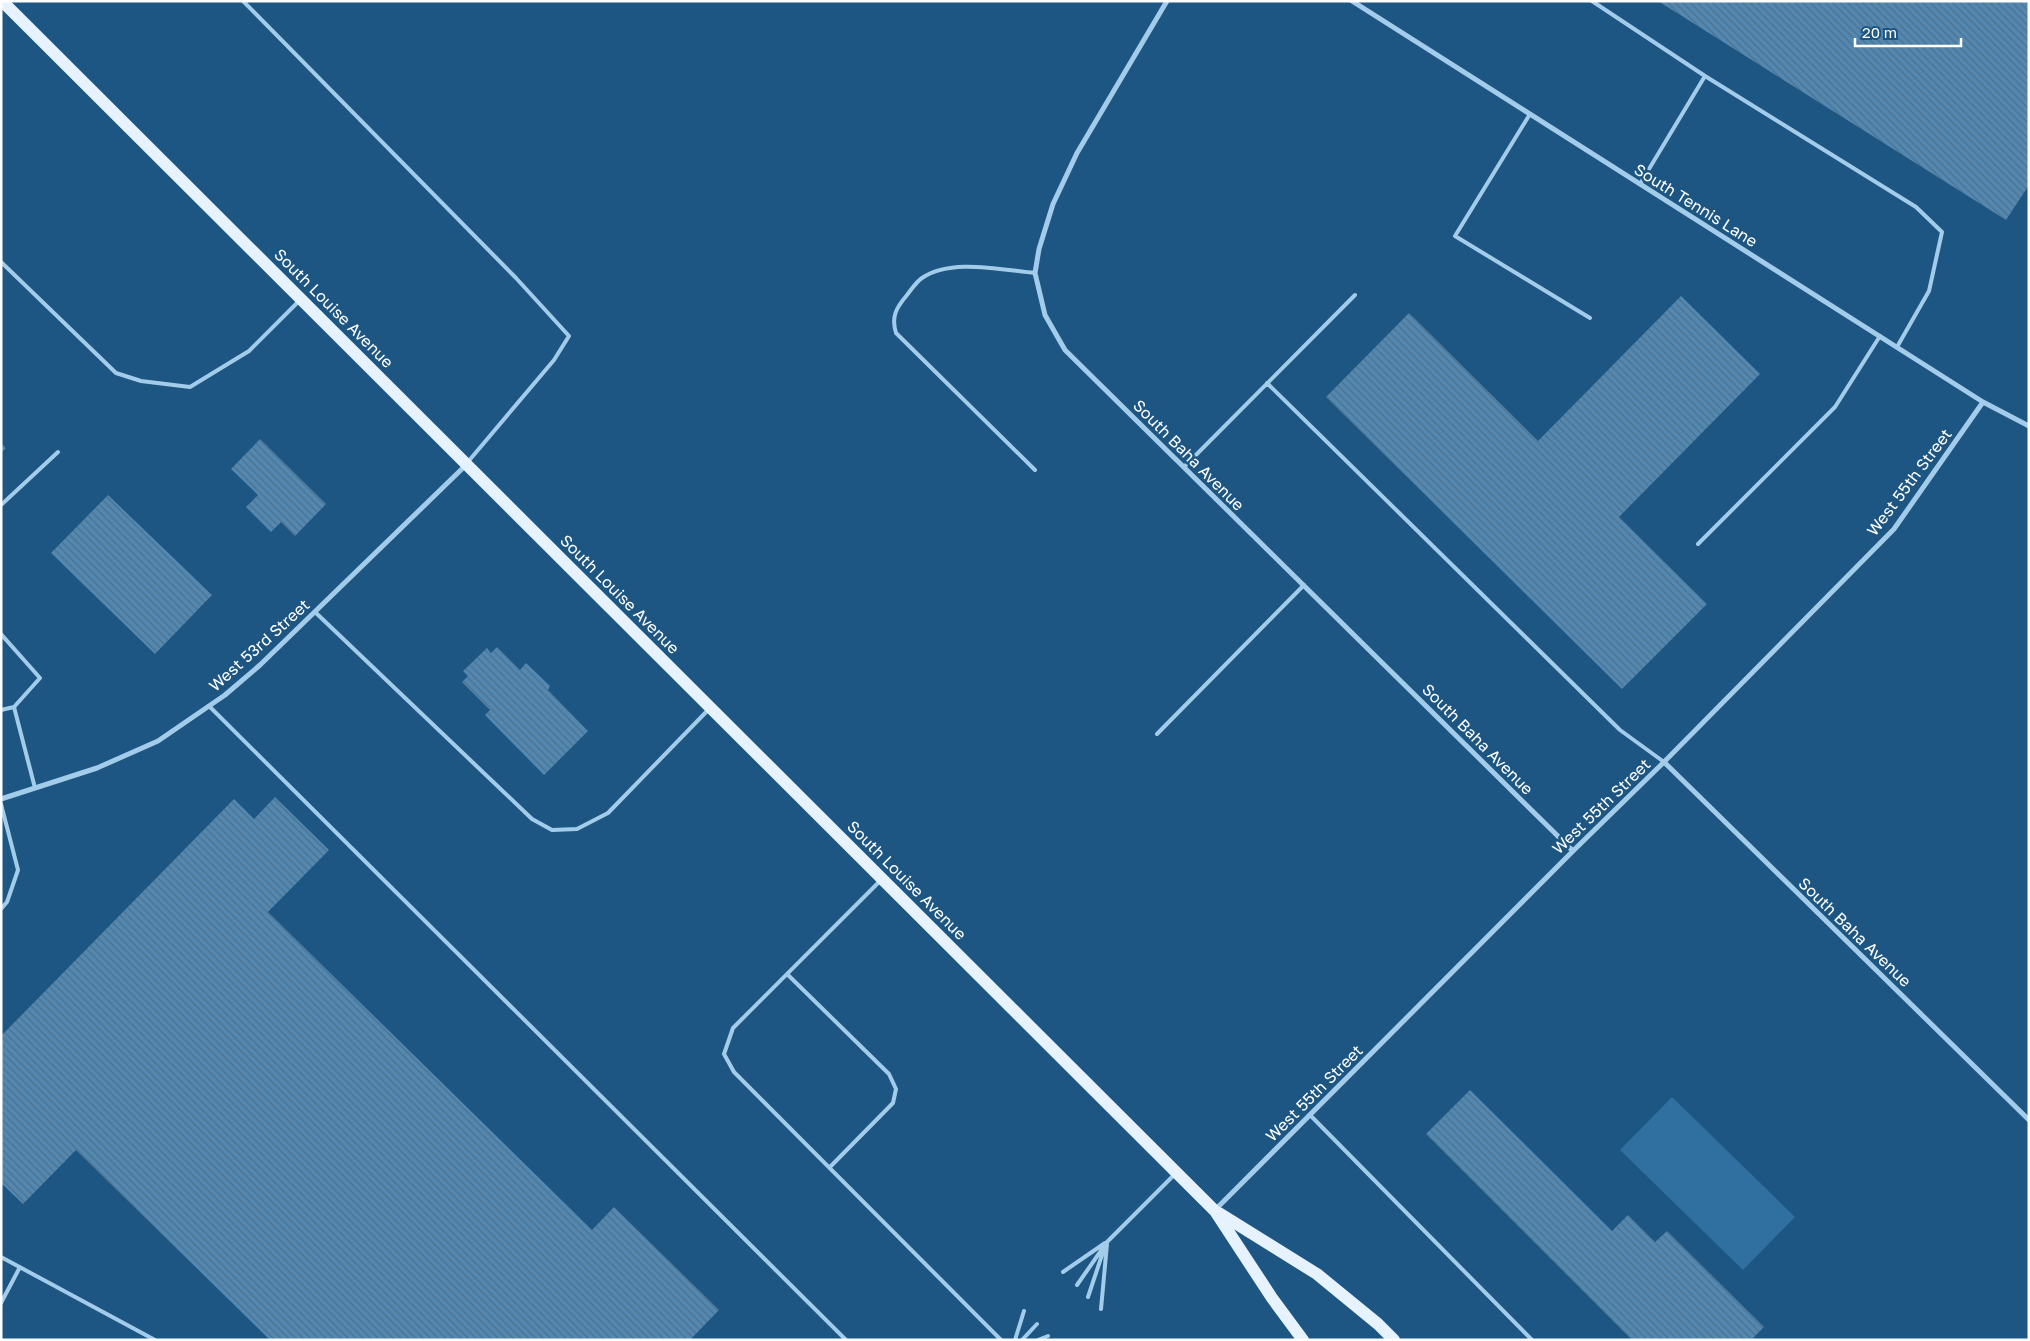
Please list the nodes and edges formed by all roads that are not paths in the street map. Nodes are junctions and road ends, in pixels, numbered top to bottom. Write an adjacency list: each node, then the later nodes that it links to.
1 (2, 1): 12 (main road, South Louise Avenue)
2 (243, 1): 20 (lane)
3 (1168, 1): 10 (street, South Baha Avenue)
4 (1352, 1): 7 (street, South Tennis Lane)
5 (1592, 1): 6 (lane)
6 (1705, 76): 8 (lane); 15 (lane)
7 (1530, 114): 8 (street, South Tennis Lane); 13 (lane)
8 (1640, 184): 14 (street, South Tennis Lane)
9 (1, 262): 12 (lane)
10 (1035, 273): 21 (street, South Baha Avenue); 22 (lane)
11 (1355, 295): 16 (lane)
12 (301, 298): 20 (main road, South Louise Avenue)
13 (1590, 318)
14 (1880, 336): 15 (street, South Tennis Lane); 24 (lane)
15 (1897, 347): 17 (street, South Tennis Lane)
16 (1268, 383): 21 (lane); 33 (lane)
17 (1984, 402): 18 (street, South Tennis Lane); 33 (street, West 55th Street)
18 (2029, 426)
19 (58, 452): 23 (lane)
20 (467, 464): 26 (street, West 53rd Street); 29 (main road, South Louise Avenue)
21 (1184, 467): 25 (street, South Baha Avenue)
22 (1035, 470)
23 (1, 506)
24 (1698, 544)
25 (1304, 585): 32 (lane); 37 (street, South Baha Avenue)
26 (315, 612): 28 (street, West 53rd Street); 29 (lane)
27 (1, 634): 30 (lane)
28 (209, 706): 34 (street, West 53rd Street); 58 (lane)
29 (710, 707): 38 (main road, South Louise Avenue)
30 (14, 708): 31 (lane); 34 (lane)
31 (1, 710)
32 (1157, 734)
33 (1664, 762): 37 (street, West 55th Street); 42 (street, South Baha Avenue)
34 (35, 788): 35 (street, West 53rd Street)
35 (1, 798)
36 (1, 804): 39 (lane)
37 (1573, 851): 41 (street, West 55th Street)
38 (882, 879): 40 (lane); 44 (main road, South Louise Avenue)
39 (1, 909)
40 (787, 974): 43 (lane); 43 (lane)
41 (1310, 1115): 45 (street, West 55th Street); 65 (lane)
42 (2029, 1120)
43 (830, 1167): 59 (lane)
44 (1177, 1172): 45 (main road, South Louise Avenue); 46 (lane)
45 (1215, 1211): 63 (main road, South Louise Avenue); 64 (main road, South Louise Avenue)
46 (1107, 1242): 49 (lane); 50 (lane); 51 (lane); 53 (lane)
47 (1, 1257): 48 (lane)
48 (20, 1268): 52 (lane); 57 (lane)
49 (1063, 1272)
50 (1077, 1285)
51 (1088, 1297)
52 (1, 1303)
53 (1101, 1309)
54 (1024, 1311): 60 (lane)
55 (1037, 1324): 61 (lane)
56 (1048, 1336): 62 (lane)
57 (155, 1340)
58 (846, 1340)
59 (1001, 1340)
60 (1015, 1340)
61 (1022, 1340)
62 (1038, 1340)
63 (1303, 1340)
64 (1394, 1340)
65 (1532, 1340)

